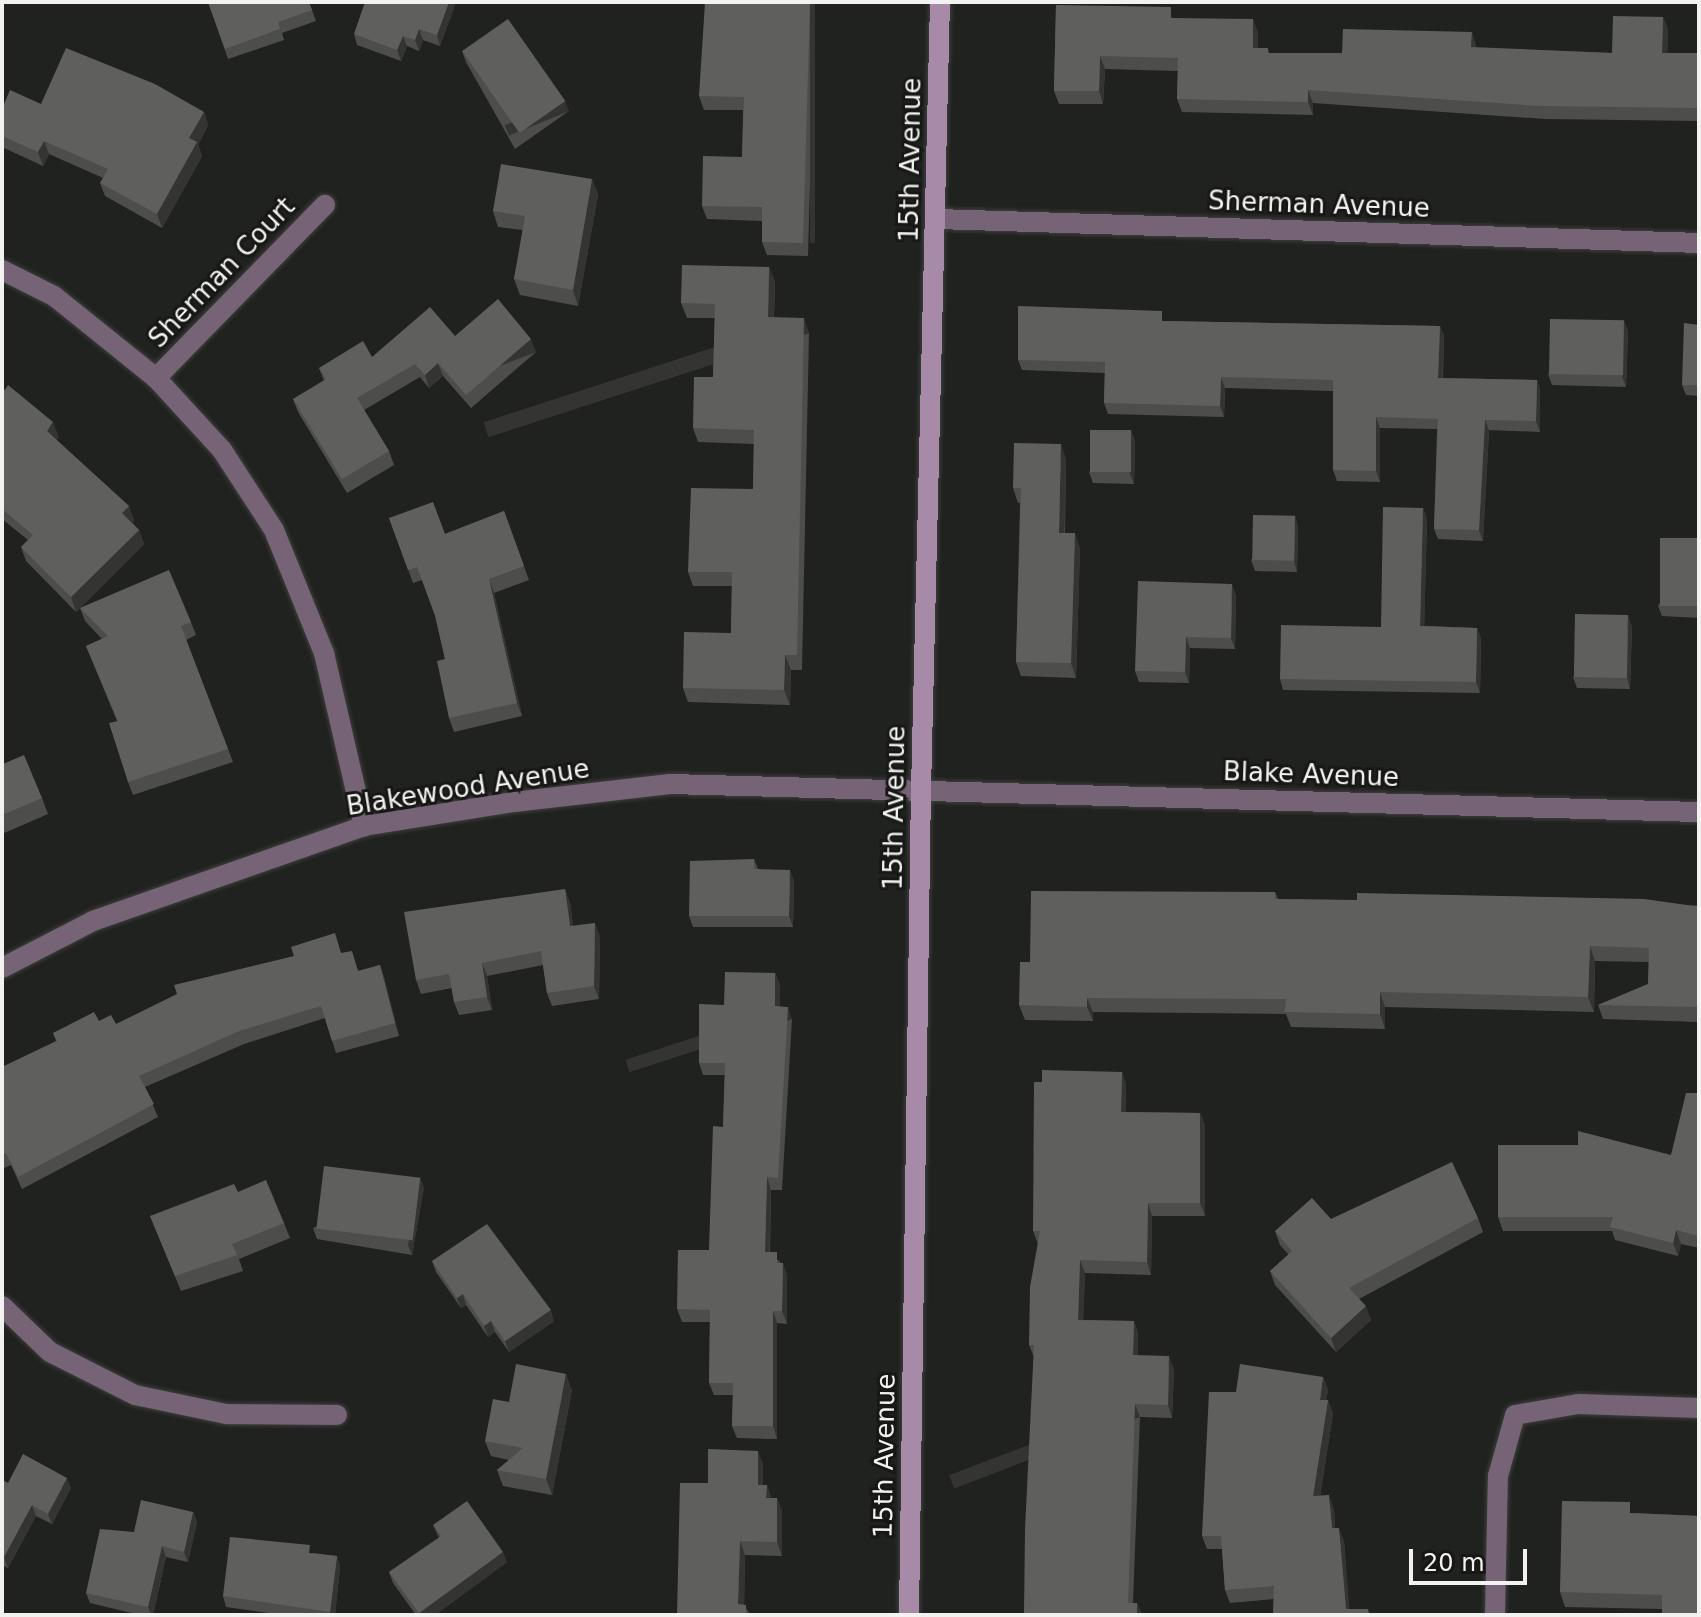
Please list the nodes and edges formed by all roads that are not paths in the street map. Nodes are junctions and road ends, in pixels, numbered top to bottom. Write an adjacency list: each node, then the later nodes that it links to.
1 (940, 2): 3 (street, 15th Avenue)
2 (325, 205): 6 (street, Sherman Court)
3 (937, 219): 4 (street, Sherman Avenue); 7 (street, 15th Avenue)
4 (1699, 243)
5 (2, 270): 6 (street)
6 (156, 378): 9 (street)
7 (921, 790): 8 (street, Blake Avenue); 9 (street, Blakewood Avenue); 14 (street, 15th Avenue)
8 (1699, 812)
9 (364, 826): 10 (street, Blakewood Avenue)
10 (2, 968)
11 (2, 1306): 13 (street)
12 (1699, 1408): 15 (street)
13 (337, 1415)
14 (909, 1615)
15 (1495, 1615)

